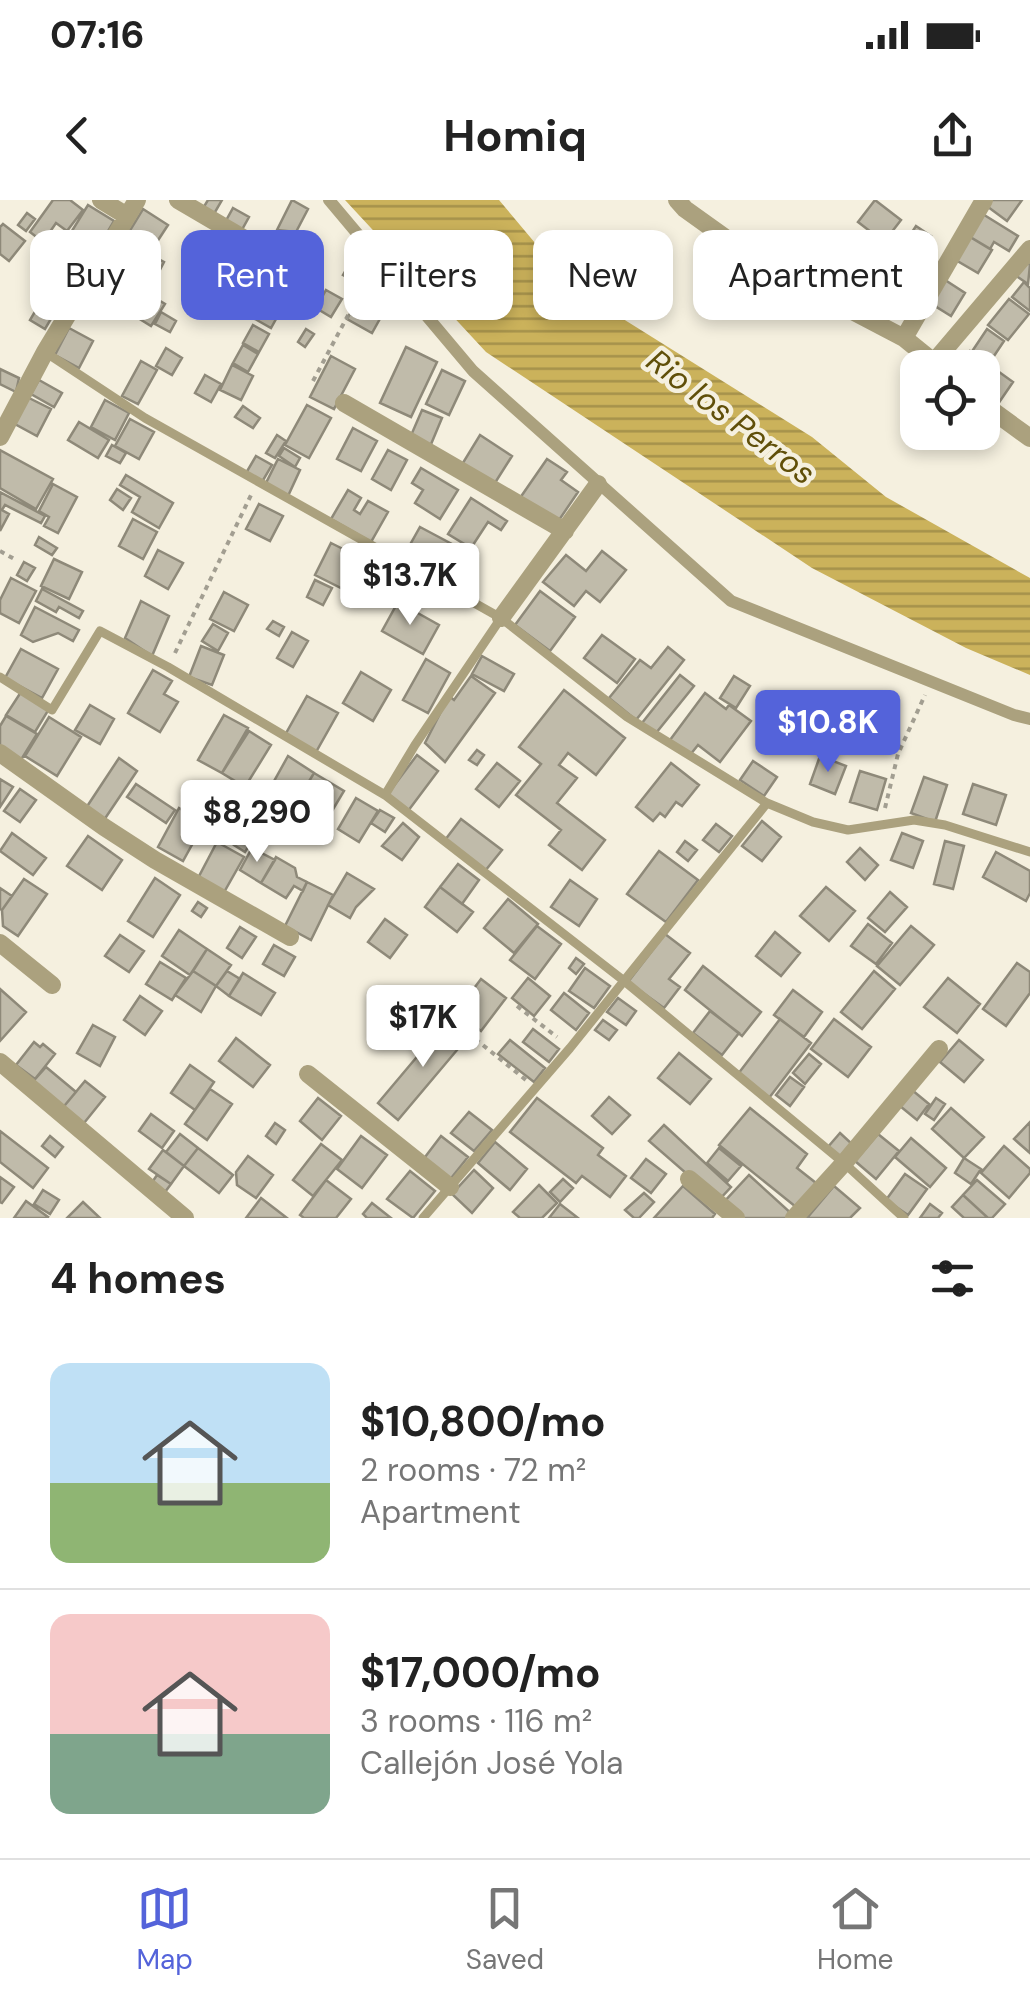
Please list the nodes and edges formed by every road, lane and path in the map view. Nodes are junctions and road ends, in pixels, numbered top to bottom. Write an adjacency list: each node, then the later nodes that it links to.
1 (101, 200): 6 (street)
2 (178, 200): 7 (street)
3 (329, 200): 8 (street)
4 (677, 200): 12 (street)
5 (984, 200): 12 (street)
6 (132, 208): 15 (street)
7 (229, 230)
8 (354, 230)
9 (1030, 249): 14 (street)
10 (345, 320): 16 (path)
11 (430, 320): 22 (street)
12 (904, 338): 13 (street)
13 (919, 350)
14 (949, 350)
15 (46, 352): 19 (street); 21 (lane)
16 (313, 380)
17 (344, 404): 23 (street)
18 (1000, 416): 20 (street)
19 (0, 437)
20 (1030, 438)
21 (258, 482): 26 (lane); 27 (path)
22 (598, 484): 23 (street); 29 (street)
23 (565, 531): 26 (street)
24 (0, 552): 25 (path)
25 (16, 560)
26 (502, 618): 32 (lane); 33 (lane)
27 (168, 667): 28 (lane); 32 (lane)
28 (0, 678)
29 (932, 682): 30 (street); 34 (path)
30 (1030, 720)
31 (0, 753): 36 (street)
32 (385, 795): 38 (lane)
33 (767, 803): 34 (lane); 38 (lane)
34 (882, 825): 35 (lane)
35 (1030, 852)
36 (290, 936)
37 (0, 942): 39 (street)
38 (623, 980): 42 (lane); 47 (lane)
39 (52, 985)
40 (518, 1006): 42 (path)
41 (452, 1020): 46 (path)
42 (570, 1048): 46 (lane)
43 (939, 1049): 47 (street)
44 (0, 1062): 50 (street)
45 (308, 1074): 49 (street)
46 (534, 1088): 49 (lane)
47 (844, 1163): 53 (street); 54 (lane)
48 (689, 1179): 52 (street)
49 (450, 1187): 51 (lane)
50 (185, 1218)
51 (423, 1218)
52 (736, 1218)
53 (794, 1218)
54 (904, 1218)

